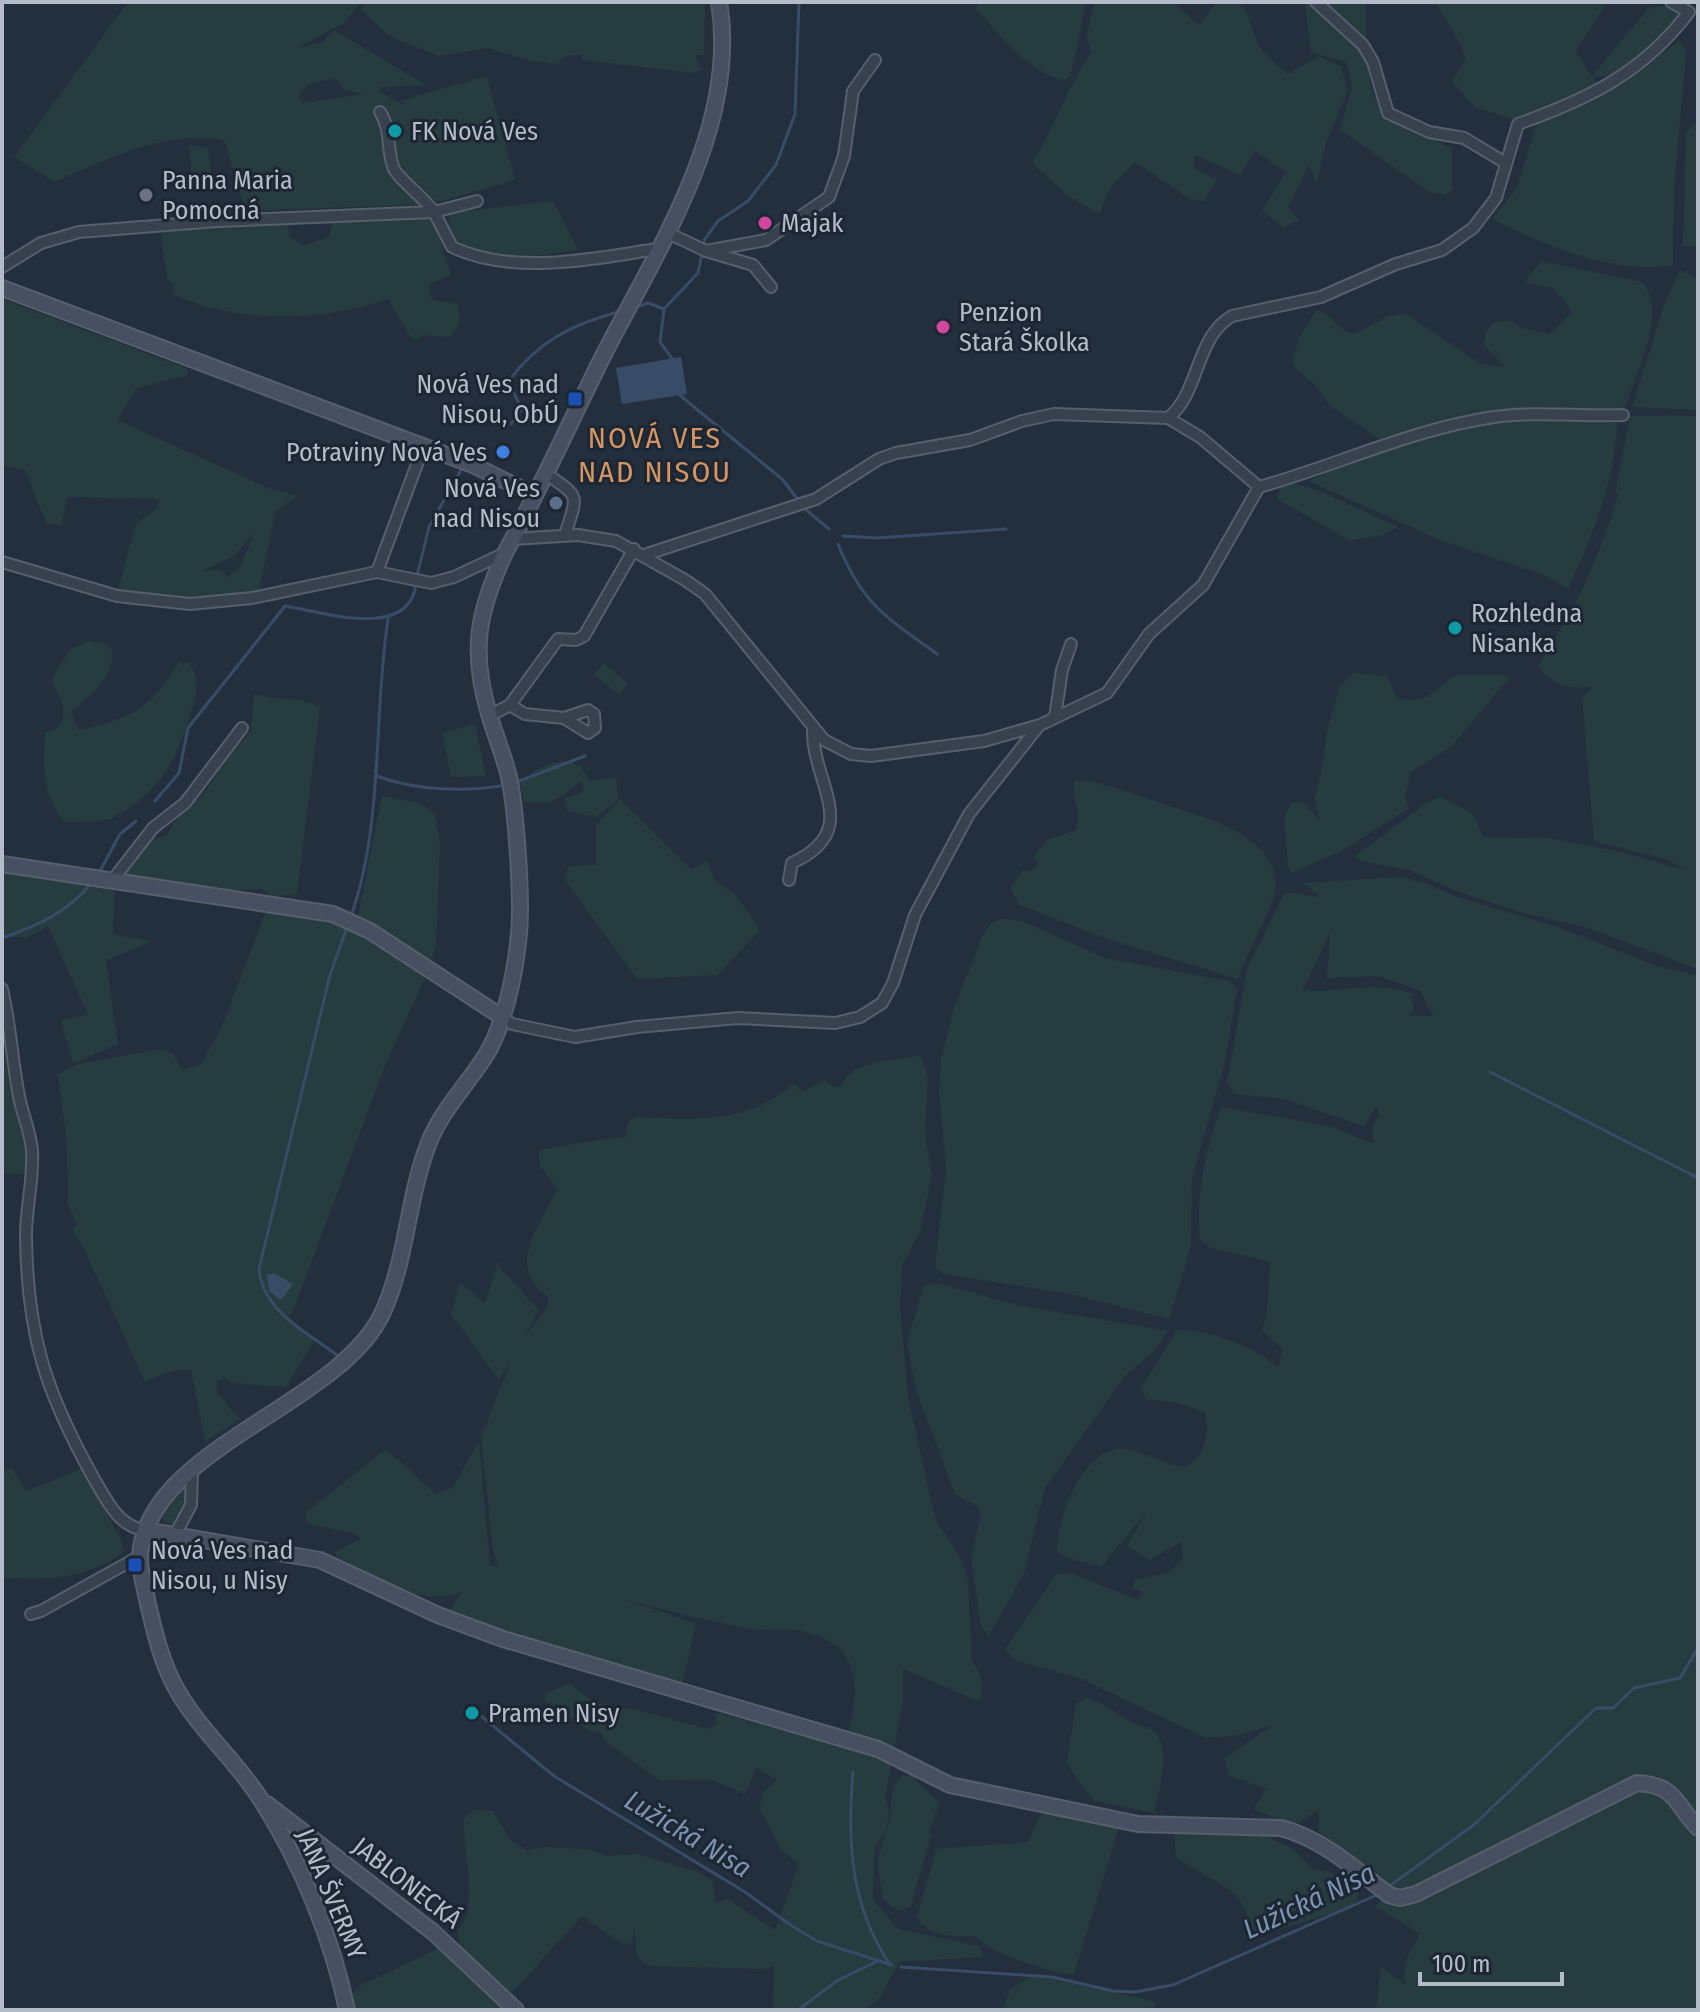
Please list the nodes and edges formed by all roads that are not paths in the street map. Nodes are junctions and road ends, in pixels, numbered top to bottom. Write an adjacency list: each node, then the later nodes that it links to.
1 (719, 2): 9 (street)
2 (1316, 2): 6 (street)
3 (1671, 2): 6 (street)
4 (875, 60): 11 (street)
5 (380, 112): 8 (street)
6 (1504, 162): 16 (street)
7 (477, 201): 8 (street)
8 (434, 212): 10 (street); 12 (street)
9 (666, 232): 10 (street); 11 (street)
10 (657, 249): 18 (street)
11 (706, 251): 13 (street)
12 (2, 267)
13 (771, 287)
14 (2, 288): 17 (street)
15 (1623, 415): 19 (street)
16 (1168, 418): 19 (street); 23 (street)
17 (423, 448): 20 (street); 26 (street)
18 (545, 473): 20 (street); 21 (street)
19 (1259, 487): 30 (street)
20 (534, 495): 22 (street)
21 (565, 535): 22 (street); 23 (street)
22 (512, 539): 24 (street)
23 (639, 552): 28 (street); 34 (street)
24 (505, 553): 26 (street); 29 (street)
25 (2, 562): 26 (street)
26 (377, 572)
27 (1071, 644): 30 (street)
28 (510, 705): 29 (street); 31 (street)
29 (489, 716): 41 (street)
30 (1055, 717): 32 (street)
31 (564, 718)
32 (1040, 725): 35 (street); 36 (street)
33 (242, 728): 39 (street)
34 (813, 730): 35 (street); 38 (street)
35 (1016, 734): 36 (street)
36 (1021, 746): 41 (street)
37 (2, 864): 39 (street)
38 (789, 880)
39 (111, 882): 41 (street)
40 (2, 989): 43 (street)
41 (502, 1017): 42 (street)
42 (192, 1471): 43 (street); 44 (street)
43 (145, 1530): 44 (street); 45 (street)
44 (175, 1535): 48 (street)
45 (140, 1556): 46 (street); 47 (street)
46 (31, 1614)
47 (262, 1800): 49 (street, JANA ŠVERMY); 50 (street, JABLONECKÁ)
48 (1698, 1828)
49 (347, 2010)
50 (516, 2010)

